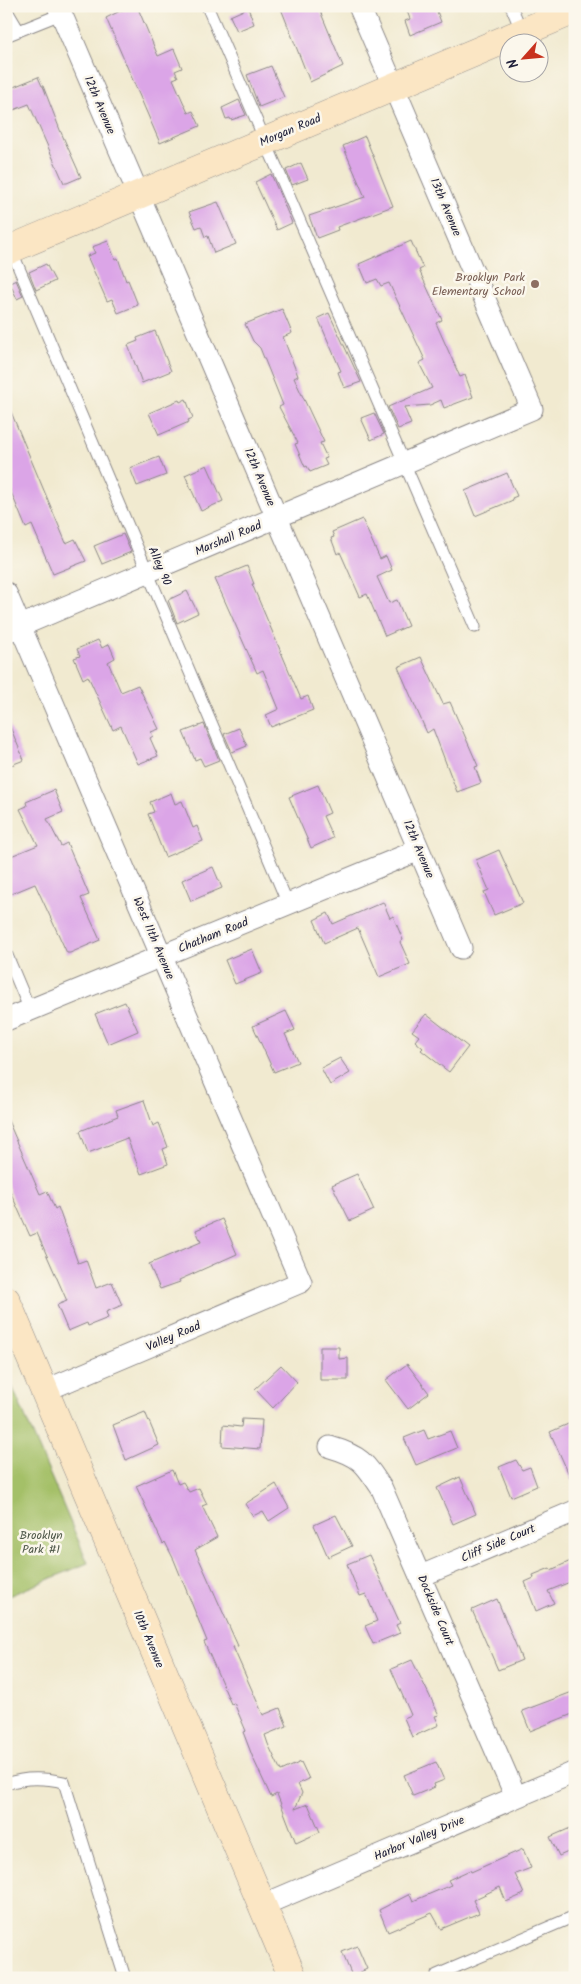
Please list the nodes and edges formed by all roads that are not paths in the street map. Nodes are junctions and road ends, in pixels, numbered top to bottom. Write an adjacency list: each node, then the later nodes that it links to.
1 (206, 6): 12 (lane)
2 (359, 6): 11 (street, 13th Avenue)
3 (511, 6): 8 (lane)
4 (6, 9): 7 (lane)
5 (60, 10): 7 (lane); 13 (street, 12th Avenue)
6 (575, 10): 8 (street, Morgan Road)
7 (19, 31): 9 (lane)
8 (522, 32)
9 (6, 36)
10 (498, 42): 11 (street, Morgan Road)
11 (394, 87): 12 (street, Morgan Road); 15 (street, 13th Avenue)
12 (265, 141): 13 (street, Morgan Road); 16 (lane)
13 (139, 195): 14 (street, Morgan Road); 17 (street, 12th Avenue)
14 (8, 246): 18 (lane, Alley 90)
15 (532, 409): 16 (street, Marshall Road)
16 (404, 463): 17 (street, Marshall Road); 20 (lane)
17 (277, 517): 18 (street, Marshall Road); 22 (street, 12th Avenue)
18 (147, 572): 21 (street, Marshall Road); 23 (lane, Alley 90)
19 (6, 593): 21 (street, West 11th Avenue)
20 (475, 627)
21 (13, 629): 26 (street, West 11th Avenue)
22 (419, 850): 23 (street, Chatham Road); 24 (street, 12th Avenue)
23 (288, 904): 26 (street, Chatham Road)
24 (461, 948)
25 (6, 953): 27 (lane)
26 (162, 956): 27 (street, Chatham Road); 29 (street, West 11th Avenue)
27 (30, 1010): 28 (street, Chatham Road)
28 (6, 1020)
29 (302, 1282): 31 (street, Valley Road)
30 (6, 1300): 31 (street, 10th Avenue)
31 (44, 1391): 38 (street, 10th Avenue)
32 (330, 1447): 34 (street, Dockside Court)
33 (575, 1511): 34 (street, Cliff Side Court)
34 (421, 1576): 37 (street, Dockside Court)
35 (575, 1772): 37 (street, Harbor Valley Drive)
36 (6, 1784): 40 (lane)
37 (516, 1797): 38 (street, Harbor Valley Drive)
38 (262, 1905): 41 (street, 10th Avenue)
39 (575, 1916): 42 (lane)
40 (125, 1978)
41 (293, 1978)
42 (437, 1978)

